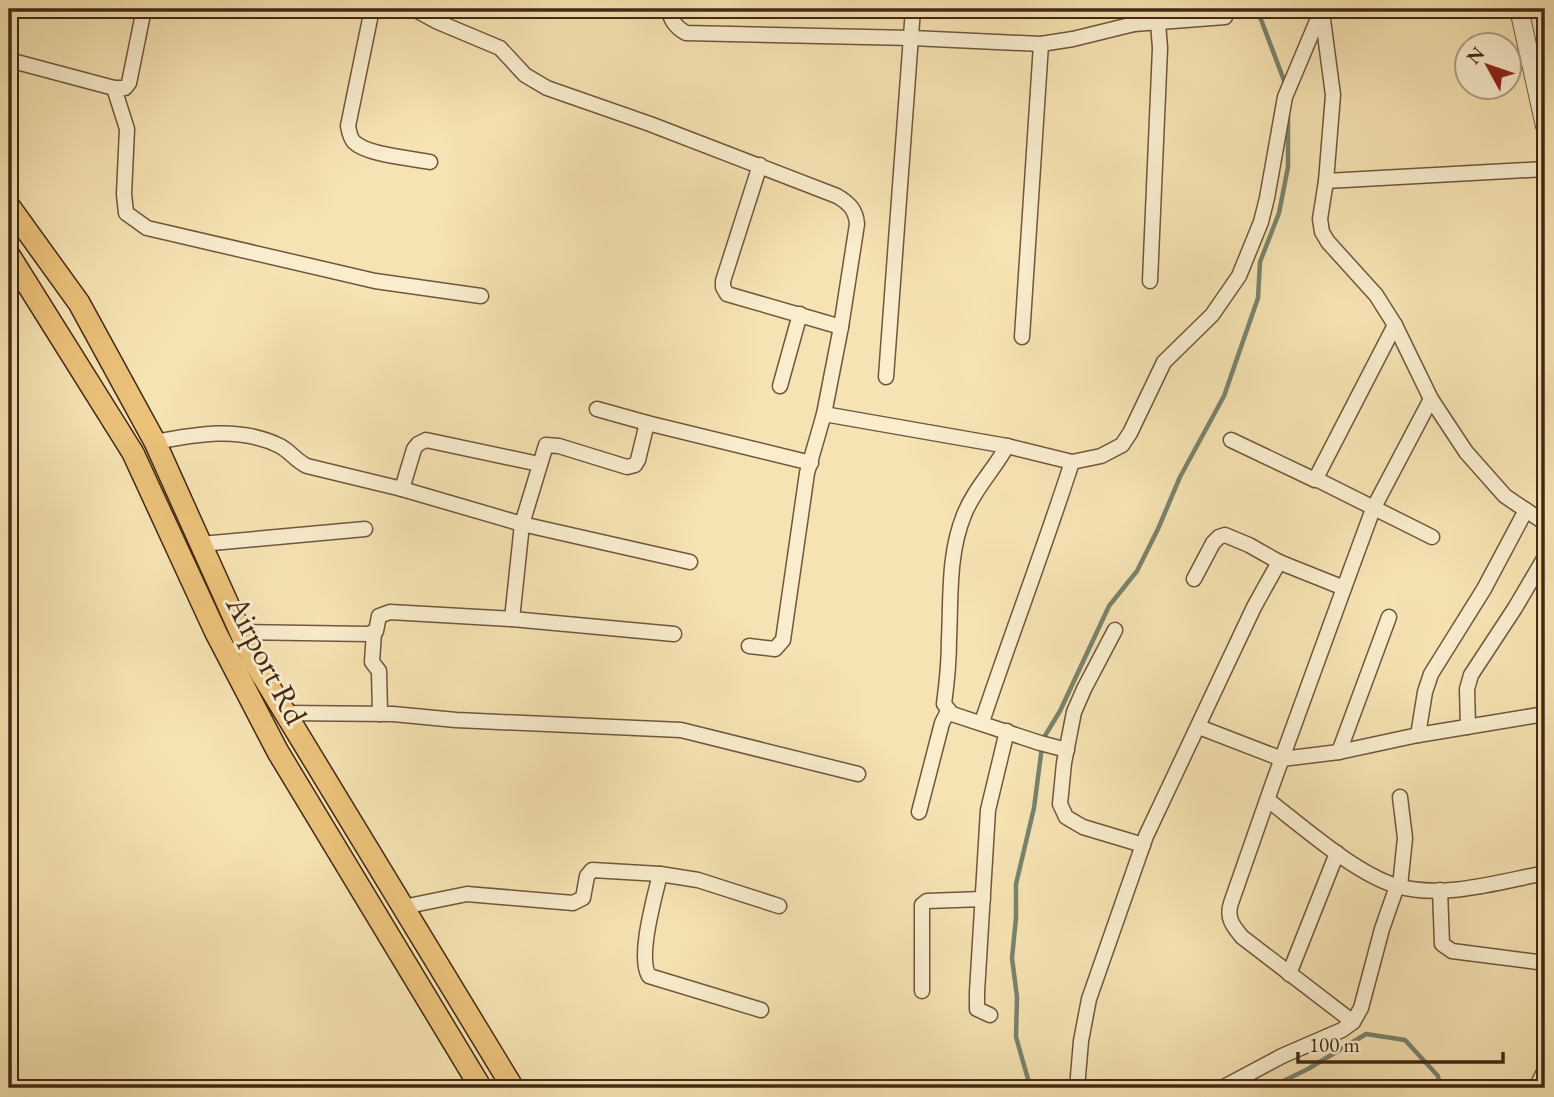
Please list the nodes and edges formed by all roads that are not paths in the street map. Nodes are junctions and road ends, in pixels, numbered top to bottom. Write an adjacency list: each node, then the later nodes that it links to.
1 (144, 9): 14 (street)
2 (372, 9): 16 (street)
3 (414, 9): 17 (street)
4 (668, 9): 11 (street)
5 (913, 9): 11 (street)
6 (1322, 9): 19 (street); 37 (street)
7 (1519, 9): 15 (street)
8 (1135, 16): 10 (street); 12 (street)
9 (1225, 17): 10 (street)
10 (1158, 23): 22 (street)
11 (912, 38): 12 (street); 28 (street)
12 (1041, 44): 27 (street)
13 (9, 60): 14 (street)
14 (114, 88): 23 (street)
15 (1545, 126)
16 (430, 162)
17 (760, 165): 24 (street); 26 (street)
18 (1545, 169): 19 (street)
19 (1326, 181): 25 (street)
20 (9, 206): 35 (main road)
21 (9, 255): 93 (main road, Airport Rd)
22 (1150, 281)
23 (481, 296)
24 (800, 314): 26 (street); 29 (street)
25 (1395, 325): 30 (street); 40 (street)
26 (841, 327): 32 (street)
27 (1022, 337)
28 (886, 377)
29 (780, 386)
30 (1431, 399): 42 (street); 43 (street)
31 (597, 409): 33 (street)
32 (824, 414): 36 (street); 38 (street)
33 (647, 423): 38 (street); 39 (street)
34 (1231, 440): 40 (street)
35 (155, 442): 41 (street); 48 (main road)
36 (1007, 446): 37 (street); 61 (street)
37 (1072, 462): 65 (street)
38 (811, 463): 60 (street)
39 (539, 464): 41 (street); 45 (street)
40 (1316, 479): 42 (street)
41 (402, 489): 45 (street)
42 (1373, 509): 47 (street); 53 (street)
43 (1527, 510): 44 (street); 69 (street)
44 (1545, 523)
45 (522, 524): 50 (street); 55 (street)
46 (365, 529): 48 (street)
47 (1432, 537)
48 (201, 544): 57 (main road)
49 (1545, 557): 67 (street)
50 (690, 562)
51 (1279, 562): 52 (street); 53 (street); 66 (street)
52 (1194, 579)
53 (1345, 588): 72 (street)
54 (1389, 617): 71 (street)
55 (512, 620): 58 (street); 59 (street)
56 (1115, 630): 70 (street)
57 (239, 632): 58 (street); 62 (main road)
58 (374, 632): 64 (street)
59 (674, 634)
60 (749, 646)
61 (948, 711): 65 (street); 76 (street)
62 (285, 713): 64 (street); 85 (main road)
63 (1545, 713): 67 (street)
64 (380, 714): 73 (street)
65 (982, 722): 68 (street)
66 (1199, 727): 72 (street); 77 (street)
67 (1468, 727): 69 (street)
68 (1007, 730): 70 (street); 83 (street)
69 (1418, 735): 71 (street)
70 (1064, 749): 77 (street)
71 (1339, 752): 72 (street)
72 (1282, 759): 75 (street)
73 (858, 774)
74 (1400, 797): 81 (street)
75 (1268, 800): 78 (street); 87 (street)
76 (919, 811)
77 (1143, 845): 95 (street)
78 (1337, 853): 81 (street); 87 (street)
79 (1545, 873): 82 (street)
80 (660, 874): 84 (street); 85 (street); 89 (street)
81 (1399, 886): 82 (street); 91 (street)
82 (1440, 890): 86 (street)
83 (983, 899): 88 (street); 90 (street)
84 (779, 906)
85 (403, 907): 94 (main road)
86 (1545, 963)
87 (1289, 974): 91 (street)
88 (922, 990)
89 (761, 1010)
90 (990, 1015)
91 (1353, 1022): 96 (street)
92 (1545, 1070): 97 (street)
93 (481, 1088)
94 (513, 1088)
95 (1077, 1088)
96 (1222, 1088)
97 (1536, 1088)

